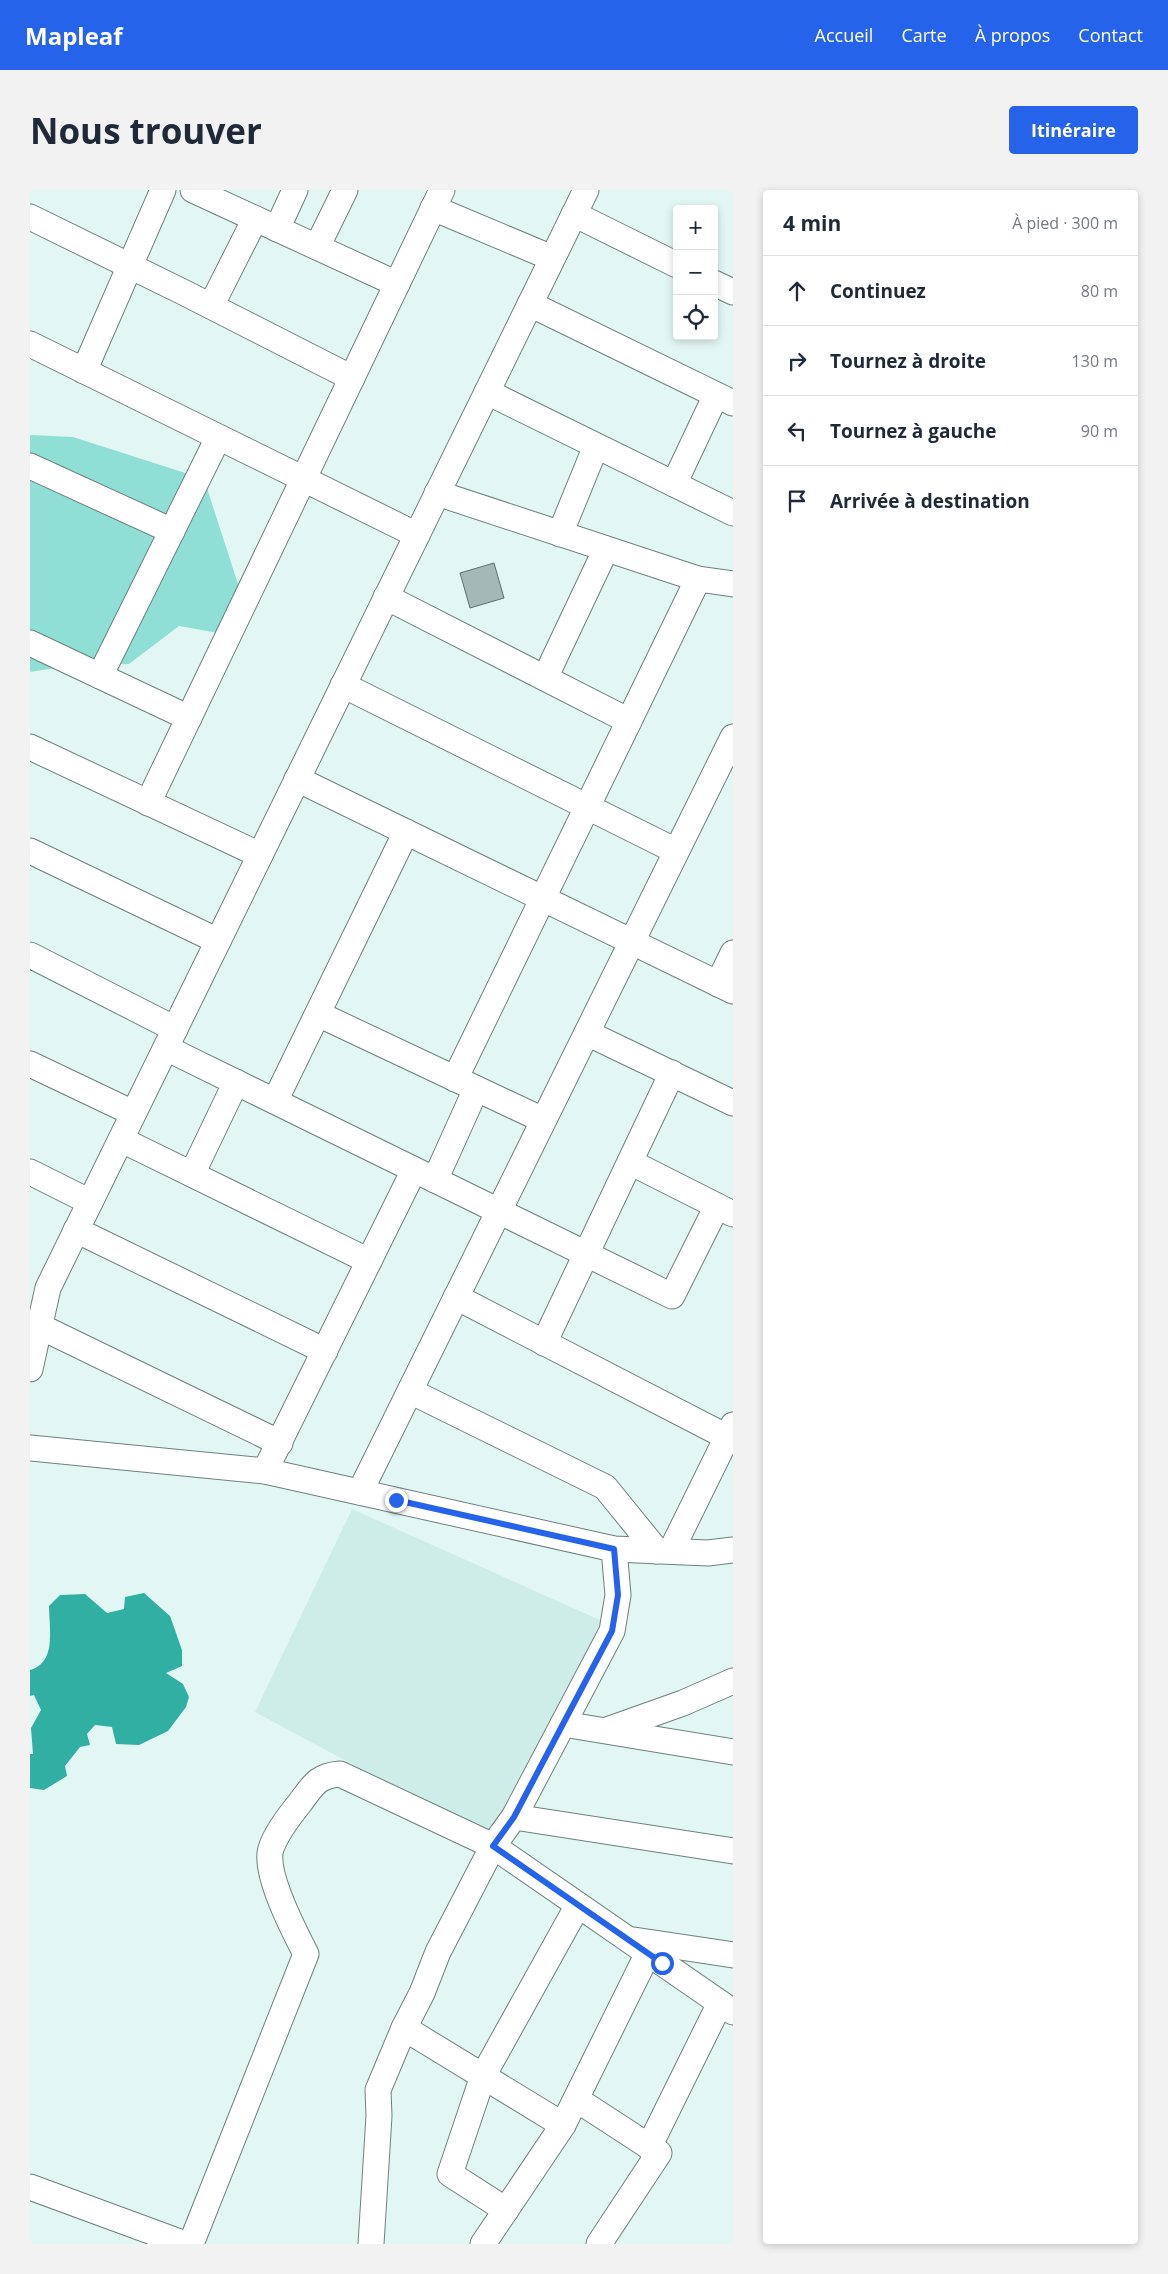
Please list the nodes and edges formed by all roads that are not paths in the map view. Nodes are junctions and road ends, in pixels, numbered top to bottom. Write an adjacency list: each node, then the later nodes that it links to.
1 (163, 190): 14 (street)
2 (193, 190): 9 (street)
3 (295, 190): 10 (street)
4 (345, 190): 11 (street)
5 (586, 190): 7 (street)
6 (438, 199): 12 (street); 15 (street)
7 (574, 214): 12 (street); 13 (street)
8 (30, 217): 14 (street)
9 (255, 219): 10 (street); 19 (street)
10 (277, 229): 11 (street)
11 (317, 247): 15 (street)
12 (552, 258): 18 (street)
13 (673, 263)
14 (130, 266): 19 (street); 21 (street)
15 (397, 284): 22 (street)
16 (718, 285): 17 (street)
17 (733, 292)
18 (530, 304): 23 (street); 24 (street)
19 (211, 306): 22 (street)
20 (30, 344): 21 (street)
21 (84, 371): 25 (street)
22 (352, 378): 28 (street)
23 (487, 392): 26 (street); 30 (street)
24 (725, 399): 29 (street)
25 (218, 438): 28 (street); 32 (street)
26 (596, 446): 29 (street); 33 (street)
27 (30, 466): 32 (street)
28 (304, 480): 34 (street); 43 (street)
29 (674, 484): 31 (street)
30 (437, 493): 33 (street); 34 (street)
31 (733, 513)
32 (172, 531): 40 (street)
33 (560, 534): 35 (street)
34 (416, 535): 38 (street)
35 (606, 549): 36 (street); 41 (street)
36 (698, 579): 37 (street); 44 (street)
37 (733, 584)
38 (386, 597): 41 (street); 42 (street)
39 (30, 643): 40 (street)
40 (100, 676): 43 (street)
41 (545, 678): 44 (street)
42 (343, 685): 47 (street); 49 (street)
43 (189, 718): 48 (street)
44 (629, 721): 49 (street)
45 (30, 747): 48 (street)
46 (730, 751): 51 (street)
47 (297, 779): 50 (street); 53 (street)
48 (148, 803): 53 (street)
49 (587, 807): 51 (street); 54 (street)
50 (406, 832): 54 (street); 60 (street)
51 (676, 851): 56 (street)
52 (30, 852): 55 (street)
53 (260, 855): 55 (street)
54 (543, 899): 56 (street); 66 (street)
55 (218, 942): 62 (street)
56 (632, 942): 59 (street); 61 (street)
57 (733, 953): 59 (street)
58 (30, 955): 62 (street)
59 (726, 988)
60 (318, 1014): 66 (street); 67 (street)
61 (587, 1033): 64 (street); 70 (street)
62 (170, 1038): 65 (street); 69 (street)
63 (30, 1064): 69 (street)
64 (672, 1073): 68 (street); 72 (street)
65 (236, 1082): 67 (street); 74 (street)
66 (466, 1084): 70 (street); 75 (street)
67 (275, 1102): 75 (street)
68 (733, 1103)
69 (133, 1113): 71 (street)
70 (543, 1120): 78 (street)
71 (122, 1140): 74 (street); 76 (street)
72 (630, 1162): 77 (street); 80 (street)
73 (30, 1172): 76 (street)
74 (192, 1174): 81 (street)
75 (424, 1175): 78 (street); 81 (street)
76 (90, 1202): 79 (street)
77 (725, 1210): 80 (street)
78 (499, 1211): 80 (street); 83 (street)
79 (76, 1230): 82 (street); 86 (street)
80 (586, 1254): 85 (street)
81 (369, 1261): 86 (street)
82 (39, 1284): 84 (street)
83 (456, 1297): 85 (street); 88 (street)
84 (40, 1326): 87 (street); 90 (street)
85 (544, 1343): 89 (street)
86 (325, 1351): 90 (street)
87 (30, 1369)
88 (410, 1391): 93 (street); 96 (street)
89 (730, 1431): 96 (street)
90 (280, 1442): 92 (street)
91 (30, 1448): 92 (street)
92 (265, 1471): 93 (street)
93 (360, 1492): 94 (street)
94 (614, 1549): 96 (street); 98 (street)
95 (733, 1550): 96 (street)
96 (664, 1551)
97 (733, 1681): 99 (street)
98 (563, 1724): 99 (street); 101 (street)
99 (604, 1731): 100 (street)
100 (733, 1752)
101 (514, 1817): 102 (street); 103 (street)
102 (493, 1846): 104 (street); 108 (street); 116 (street)
103 (733, 1851)
104 (578, 1904): 105 (street); 109 (street)
105 (638, 1946): 106 (street); 107 (street); 110 (street)
106 (733, 1955)
107 (726, 2007): 112 (street)
108 (404, 2028): 109 (street); 117 (street)
109 (484, 2076): 111 (street); 114 (street)
110 (576, 2099): 111 (street); 112 (street)
111 (563, 2125): 114 (street)
112 (649, 2147): 119 (street)
113 (30, 2187): 115 (street)
114 (506, 2210): 118 (street)
115 (185, 2244)
116 (191, 2244)
117 (371, 2244)
118 (483, 2244)
119 (599, 2244)

